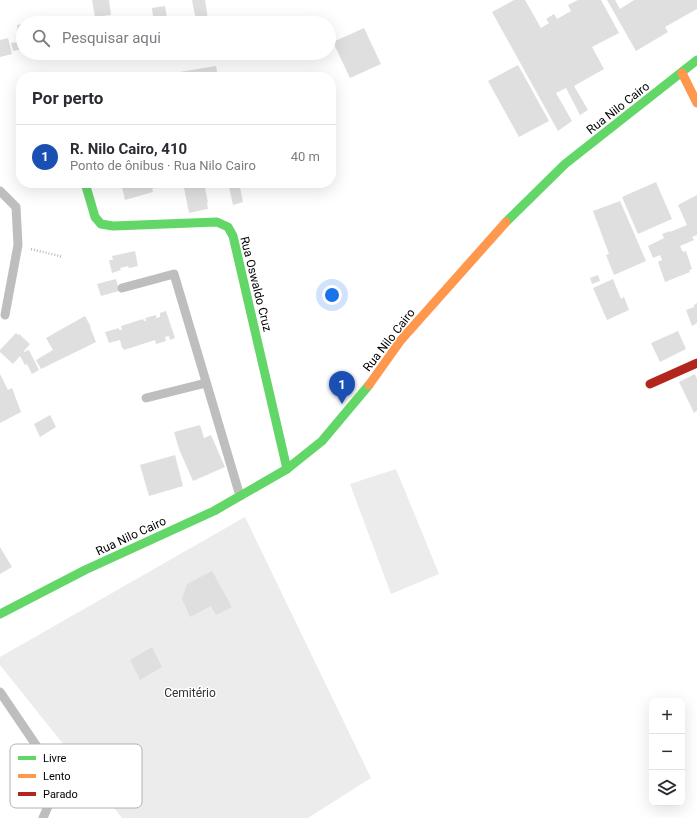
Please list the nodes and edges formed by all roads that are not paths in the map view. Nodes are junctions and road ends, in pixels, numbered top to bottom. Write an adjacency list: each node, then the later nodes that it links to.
1 (697, 60): 2 (street, Rua Nilo Cairo)
2 (682, 73): 3 (street); 12 (street, Rua Nilo Cairo)
3 (697, 103)
4 (86, 188): 12 (street, Rua Oswaldo Cruz)
5 (0, 191): 7 (lane)
6 (122, 288): 9 (lane)
7 (5, 315)
8 (697, 363): 10 (street)
9 (206, 382): 11 (lane); 13 (lane)
10 (650, 384)
11 (146, 398)
12 (287, 468): 13 (street, Rua Nilo Cairo)
13 (240, 496): 14 (street, Rua Nilo Cairo)
14 (0, 614)
15 (0, 692): 16 (lane)
16 (35, 744)
17 (47, 808): 18 (lane)
18 (43, 818)

